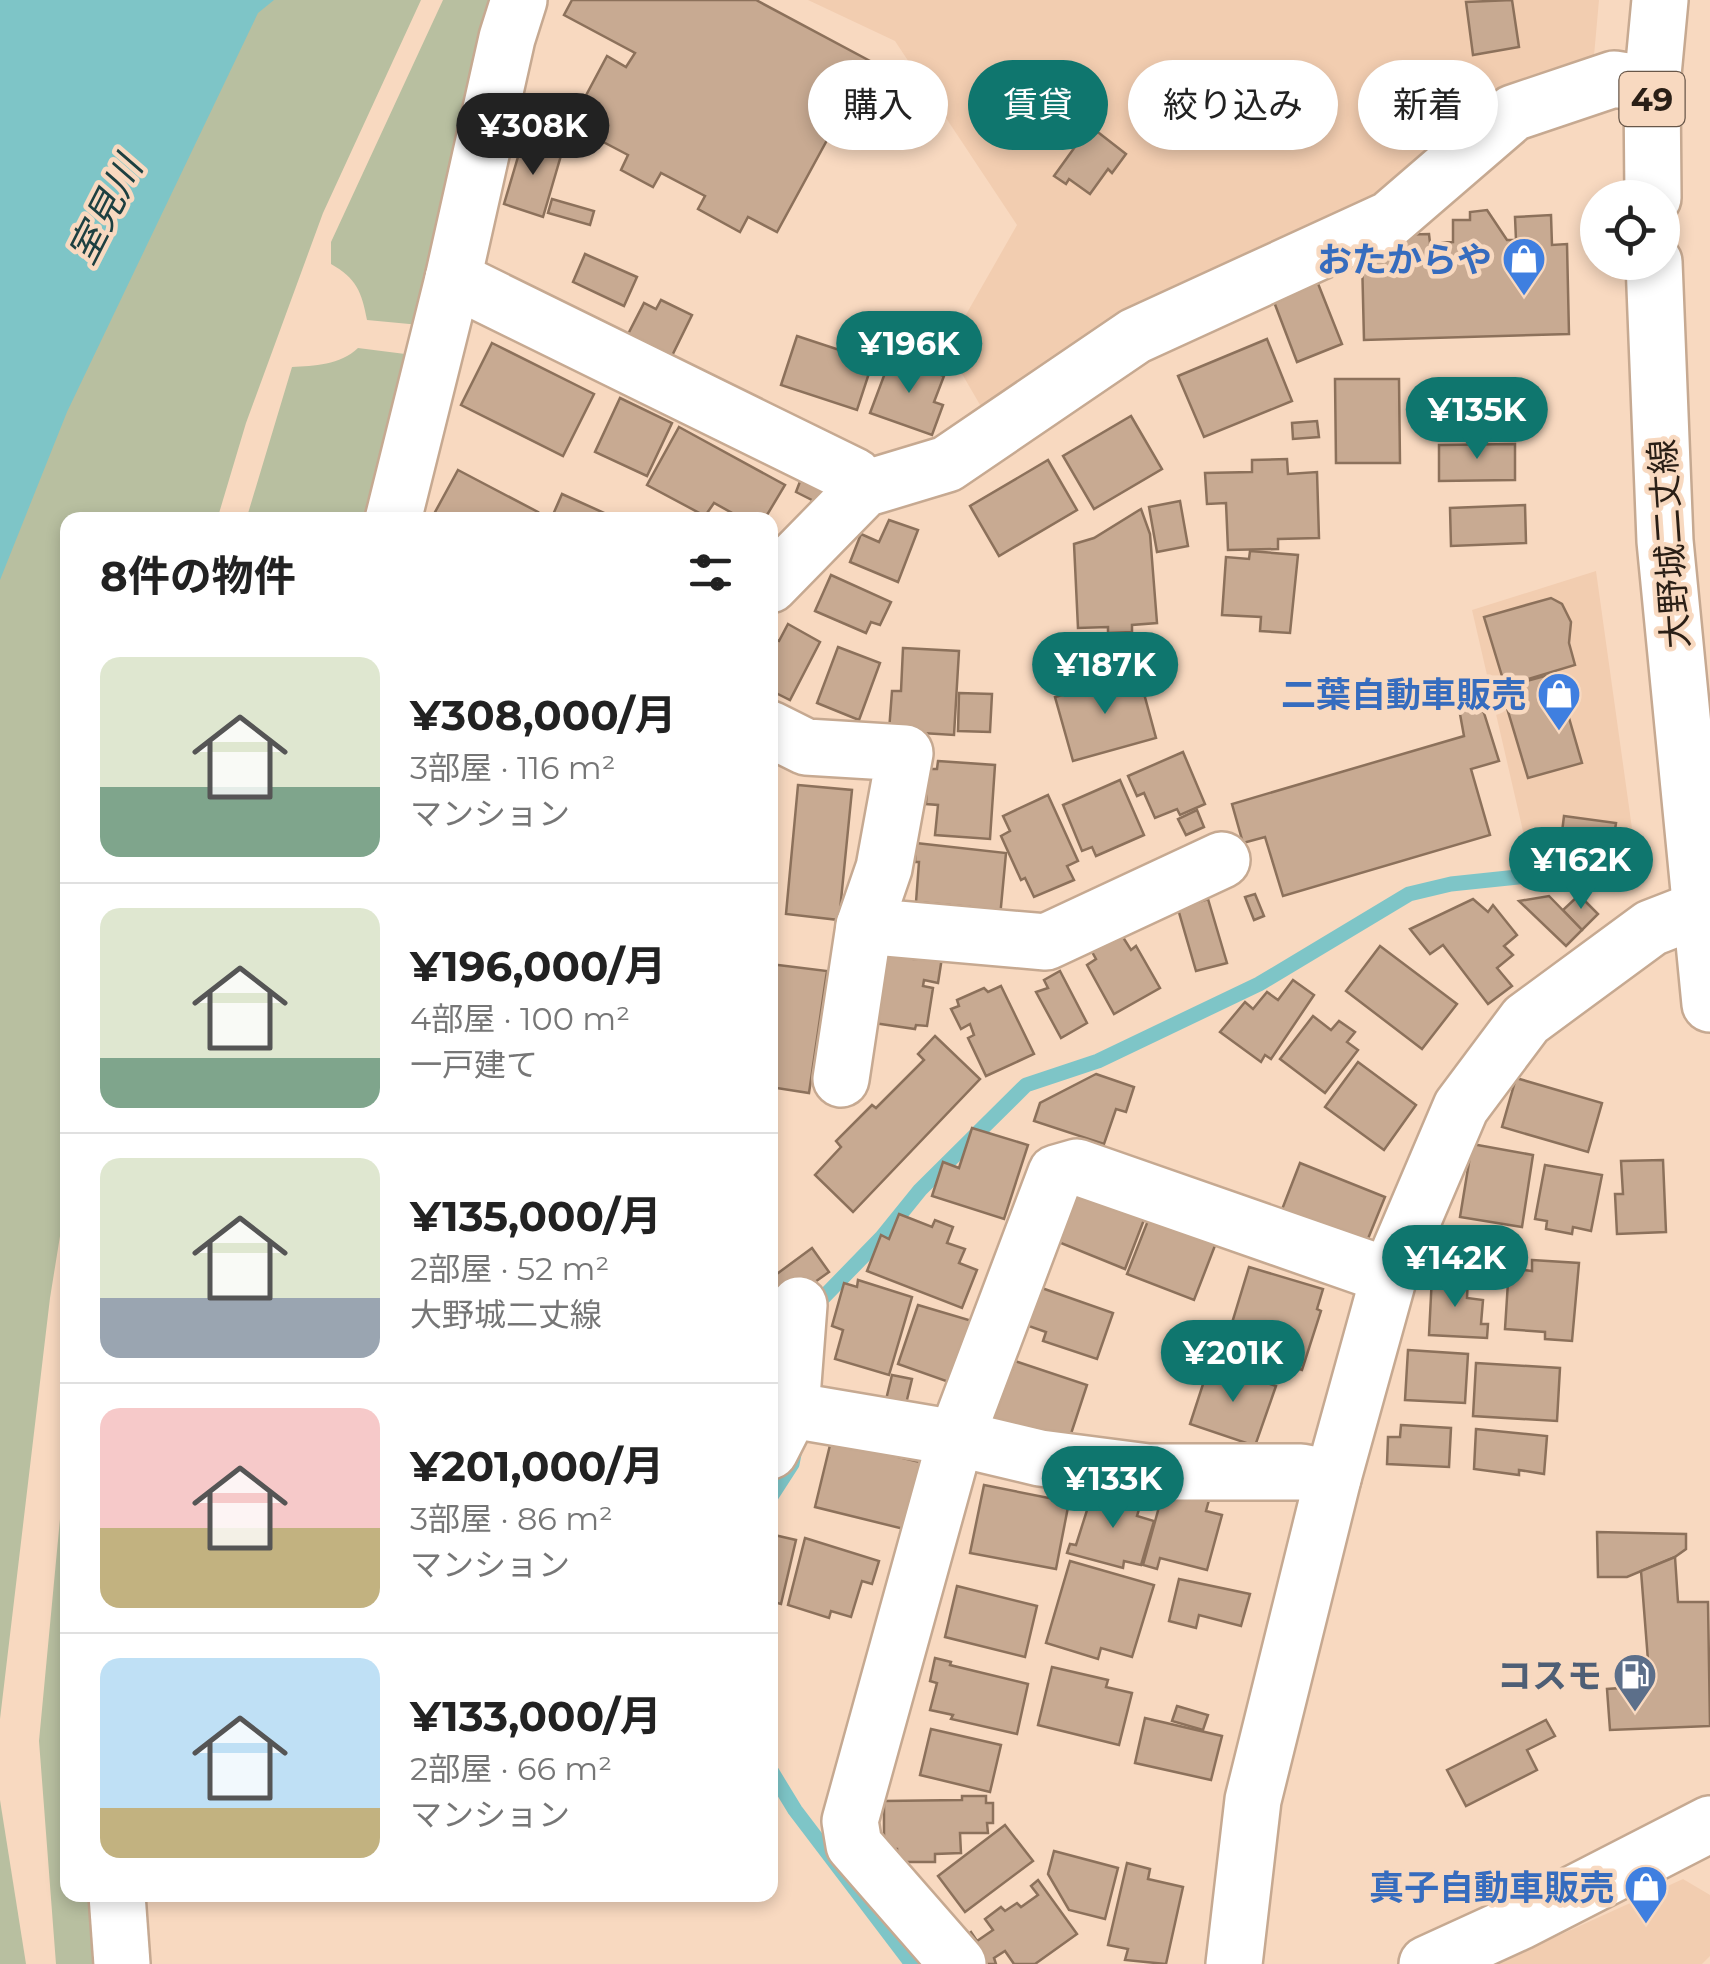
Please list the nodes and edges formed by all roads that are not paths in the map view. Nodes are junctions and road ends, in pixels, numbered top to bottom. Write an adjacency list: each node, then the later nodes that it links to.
1 (518, 0): 5 (street)
2 (1660, 0): 3 (street, 49)
3 (1652, 84): 4 (street, 49); 7 (street)
4 (1653, 180)
5 (452, 279): 7 (street); 8 (street)
6 (1655, 280): 12 (street, 大野城二丈線)
7 (864, 489): 9 (street)
8 (395, 512)
9 (778, 574)
10 (778, 734): 13 (street)
11 (1222, 860): 13 (street)
12 (1700, 909): 14 (street, 大野城二丈線); 16 (street)
13 (864, 926): 15 (street)
14 (1710, 1004)
15 (841, 1079)
16 (1390, 1276): 19 (street); 20 (street)
17 (799, 1304): 18 (street)
18 (780, 1430): 19 (street)
19 (956, 1438): 20 (street); 24 (street)
20 (1334, 1478): 25 (street)
21 (1710, 1824): 26 (street)
22 (118, 1902): 23 (street)
23 (122, 1964)
24 (958, 1964)
25 (1234, 1964)
26 (1427, 1964)

